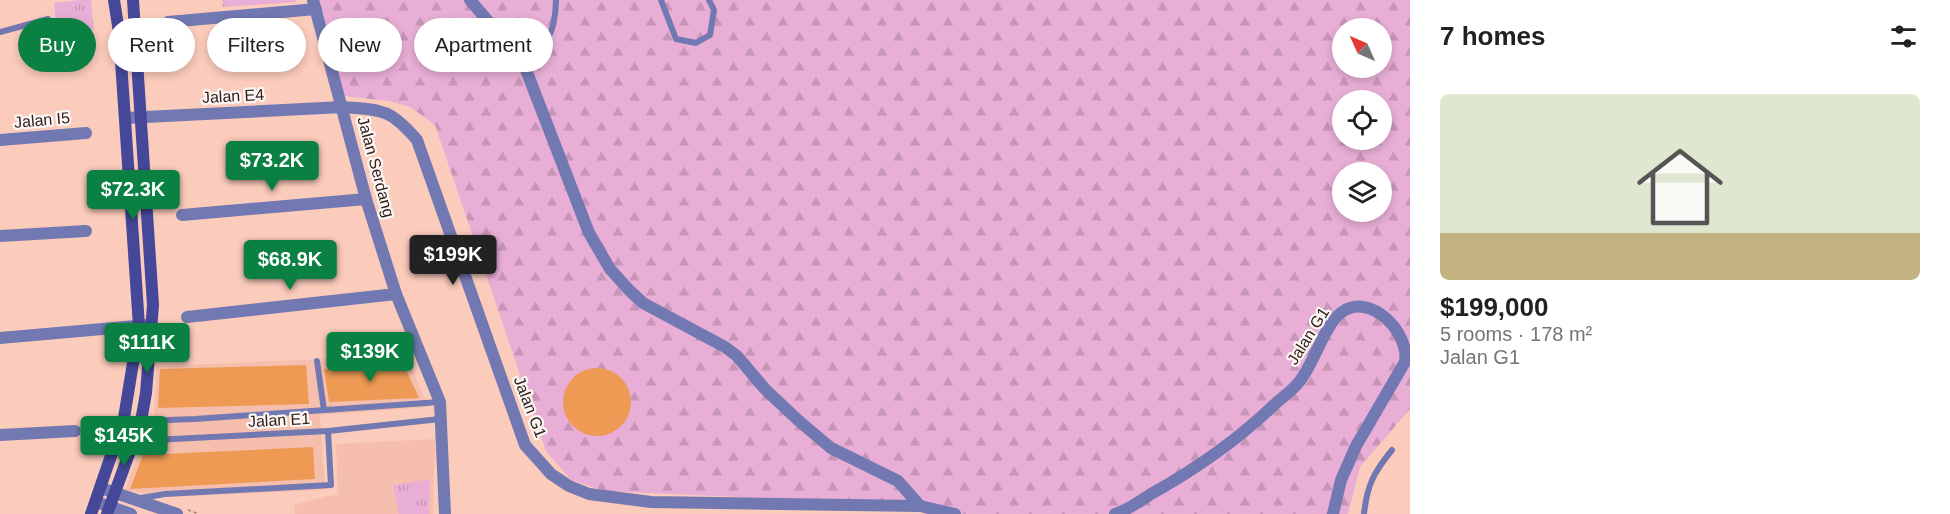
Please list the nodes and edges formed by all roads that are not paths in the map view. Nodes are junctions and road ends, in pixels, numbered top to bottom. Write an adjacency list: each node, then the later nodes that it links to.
1 (114, 0): 16 (main road)
2 (133, 0): 15 (main road)
3 (470, 0): 8 (street)
4 (556, 0): 11 (lane)
5 (661, 0): 6 (lane)
6 (709, 0)
7 (315, 4): 9 (street); 14 (street, Jalan Serdang)
8 (485, 18)
9 (195, 19)
10 (18, 27): 12 (lane)
11 (553, 28)
12 (0, 32)
13 (527, 72): 43 (street)
14 (343, 107): 15 (street, Jalan E4); 19 (street, Jalan Serdang); 43 (street, Jalan G1)
15 (142, 117): 16 (street, Jalan E4); 25 (main road)
16 (125, 118): 25 (main road)
17 (86, 133): 18 (street, Jalan I5)
18 (0, 140)
19 (366, 199): 20 (street); 23 (street, Jalan Serdang)
20 (182, 215)
21 (86, 231): 22 (street)
22 (0, 236)
23 (396, 294): 24 (street); 28 (street, Jalan Serdang)
24 (188, 317)
25 (146, 326): 26 (street); 30 (main road); 32 (main road)
26 (0, 338)
27 (317, 362): 29 (lane)
28 (440, 402): 29 (lane, Jalan E1); 31 (street, Jalan Serdang)
29 (324, 410): 32 (lane, Jalan E1)
30 (124, 418): 32 (lane, Jalan E1); 36 (main road)
31 (440, 419): 34 (lane, Jalan E1); 48 (street, Jalan Serdang)
32 (141, 421): 37 (main road)
33 (75, 431): 35 (street)
34 (328, 431): 37 (lane, Jalan E1); 41 (lane)
35 (0, 435)
36 (119, 435): 37 (lane, Jalan E1); 39 (main road)
37 (135, 441): 40 (main road)
38 (1392, 450): 52 (lane)
39 (101, 488): 40 (street); 42 (main road)
40 (115, 493): 41 (street); 44 (main road)
41 (135, 500): 47 (street)
42 (96, 502): 44 (street); 45 (main road)
43 (920, 506): 49 (street, Jalan G1)
44 (109, 510): 46 (street)
45 (91, 514)
46 (131, 514)
47 (177, 514)
48 (445, 514)
49 (955, 514)
50 (1115, 514): 51 (street, Jalan G1)
51 (1333, 514)
52 (1364, 514)

